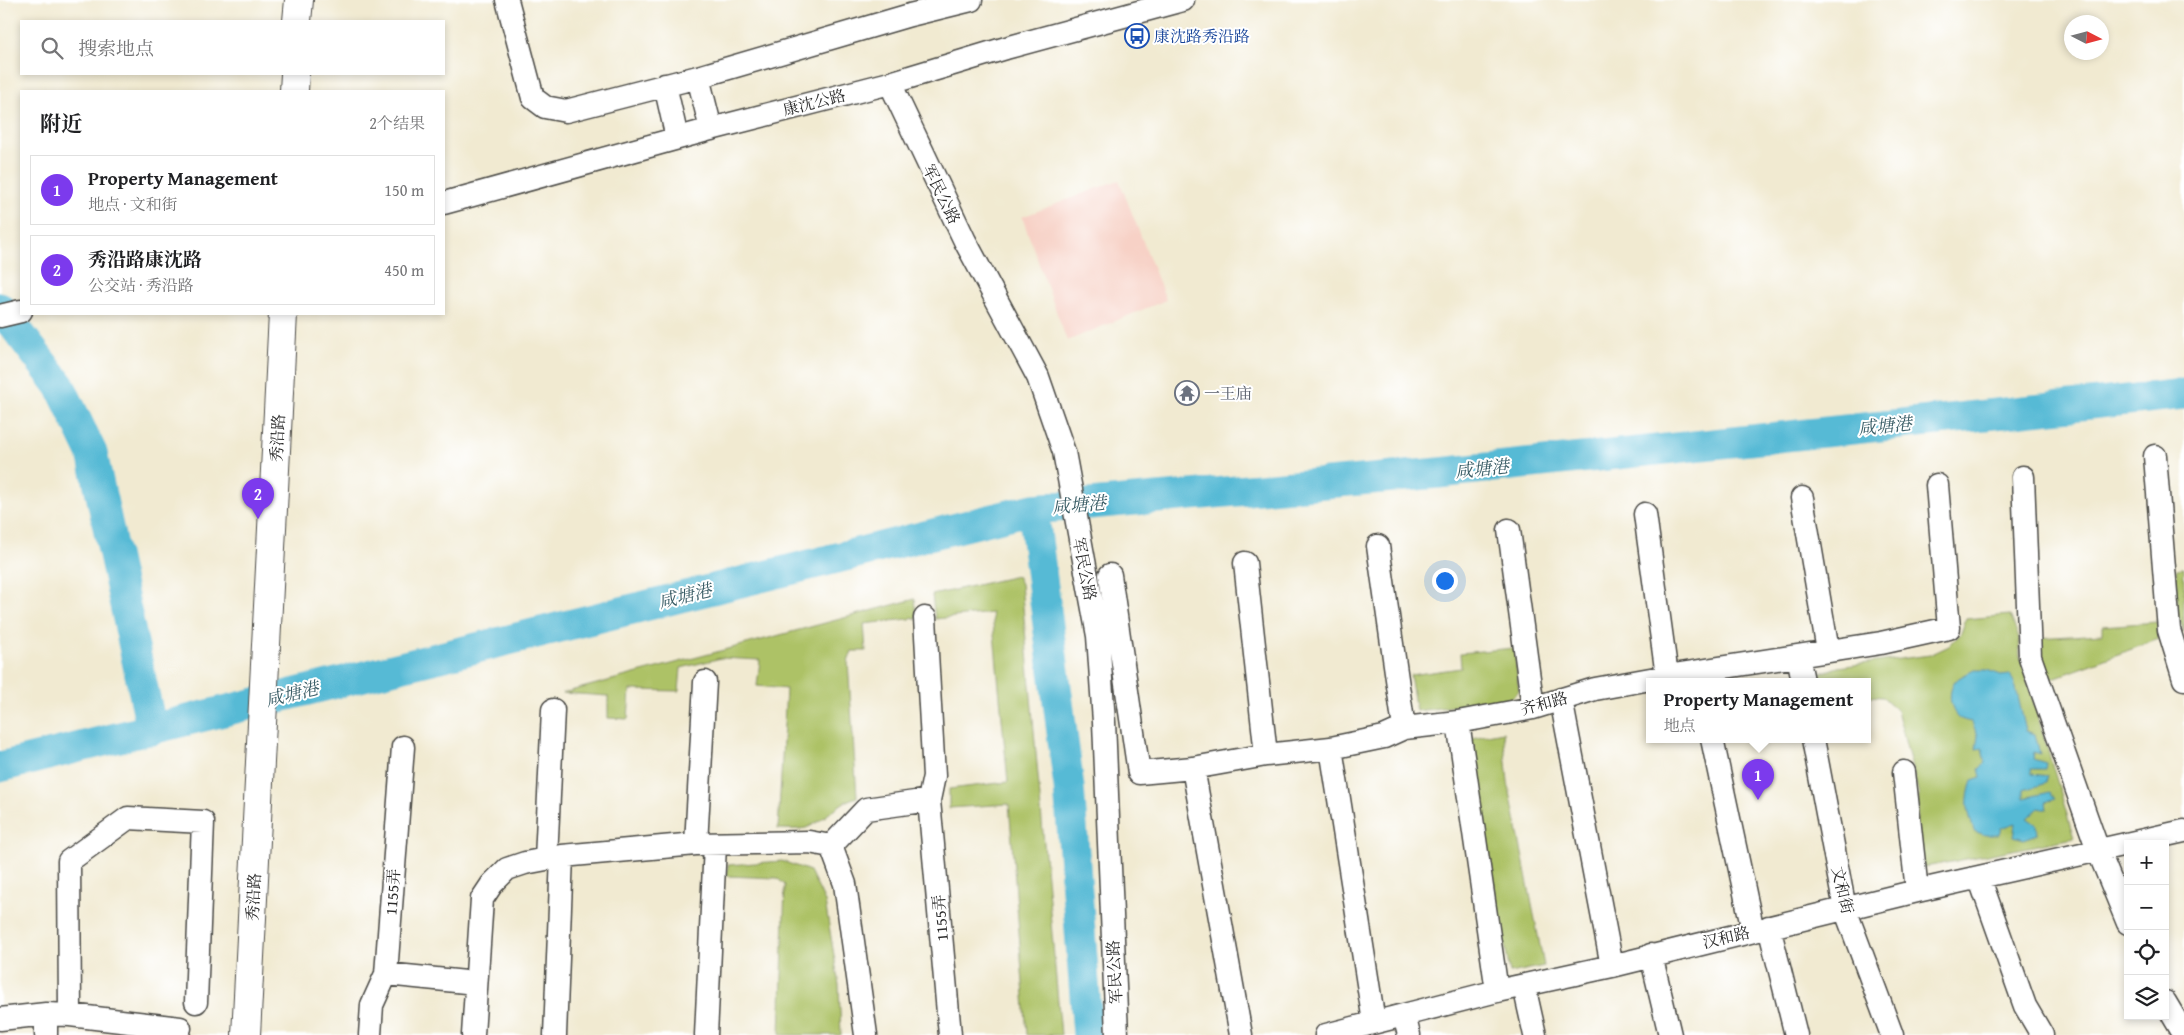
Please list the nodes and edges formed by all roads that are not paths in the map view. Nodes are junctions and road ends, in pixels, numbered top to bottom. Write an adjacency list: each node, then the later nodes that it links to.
1 (299, 0): 6 (main road)
2 (507, 0): 10 (street)
3 (971, 0): 5 (street)
4 (1183, 0): 9 (street, 康沈公路)
5 (909, 8): 8 (street)
6 (297, 20)
7 (295, 75): 11 (main road)
8 (698, 77): 10 (street); 12 (street)
9 (890, 83): 12 (street, 康沈公路); 82 (street, 军民公路)
10 (665, 85): 13 (street)
11 (294, 90)
12 (711, 129): 13 (street, 康沈公路)
13 (677, 138): 14 (street, 康沈公路)
14 (445, 203)
15 (20, 311): 17 (street)
16 (283, 315): 75 (main road, 秀沿路)
17 (0, 316)
18 (2156, 456): 34 (street)
19 (2023, 477): 53 (street)
20 (1937, 485): 28 (street, 齐和路)
21 (1802, 498): 28 (street)
22 (1645, 514): 30 (street)
23 (1509, 530): 38 (street)
24 (1378, 546): 41 (street)
25 (1245, 563): 46 (street)
26 (1110, 575): 47 (street, 齐和路)
27 (925, 618): 49 (street, 1155弄)
28 (1828, 651): 29 (street, 齐和路)
29 (1798, 656): 31 (street, 齐和路); 33 (street)
30 (1667, 676): 31 (street, 齐和路); 32 (street, 齐和路)
31 (1699, 676)
32 (1656, 678)
33 (1802, 678)
34 (2184, 679)
35 (1646, 680): 37 (street, 齐和路)
36 (705, 682): 51 (street)
37 (1561, 700): 38 (street, 齐和路); 61 (street)
38 (1532, 708): 40 (street, 齐和路)
39 (554, 710): 54 (street)
40 (1458, 722): 41 (street, 齐和路); 65 (street)
41 (1404, 728): 45 (street, 齐和路)
42 (1713, 743): 59 (street)
43 (1815, 743): 57 (street, 文和街)
44 (403, 747): 62 (street, 1155弄)
45 (1330, 748): 46 (street, 齐和路); 70 (street)
46 (1266, 755): 47 (street, 齐和路)
47 (1194, 768): 83 (street)
48 (1904, 772): 56 (street)
49 (929, 800): 52 (street); 81 (street, 1155弄)
50 (2184, 831): 53 (street, 汉和路)
51 (706, 844): 52 (street); 54 (street); 79 (street)
52 (831, 846): 80 (street)
53 (2098, 850): 55 (street, 汉和路); 58 (street)
54 (554, 857): 63 (street); 78 (street)
55 (1979, 877): 56 (street, 汉和路); 89 (street)
56 (1917, 891): 57 (street, 汉和路)
57 (1845, 908): 59 (street, 汉和路); 88 (street, 文和街)
58 (2124, 913)
59 (1761, 929): 60 (street, 汉和路); 87 (street)
60 (1651, 955): 61 (street, 汉和路); 86 (street)
61 (1612, 966): 64 (street, 汉和路)
62 (386, 974): 63 (street); 76 (street, 1155弄)
63 (476, 983): 77 (street)
64 (1524, 986): 65 (street, 汉和路); 85 (street)
65 (1497, 991): 72 (street, 汉和路)
66 (196, 1002): 68 (street)
67 (2169, 1009): 74 (street)
68 (70, 1014): 71 (street); 73 (street)
69 (0, 1018): 71 (street)
70 (1374, 1022): 72 (street, 汉和路); 84 (street, 汉和路)
71 (46, 1025)
72 (1406, 1025)
73 (180, 1028)
74 (2184, 1034)
75 (246, 1035)
76 (370, 1035)
77 (473, 1035)
78 (555, 1035)
79 (706, 1035)
80 (866, 1035)
81 (950, 1035)
82 (1117, 1035)
83 (1241, 1035)
84 (1326, 1035)
85 (1535, 1035)
86 (1670, 1035)
87 (1796, 1035)
88 (1892, 1035)
89 (2042, 1035)

